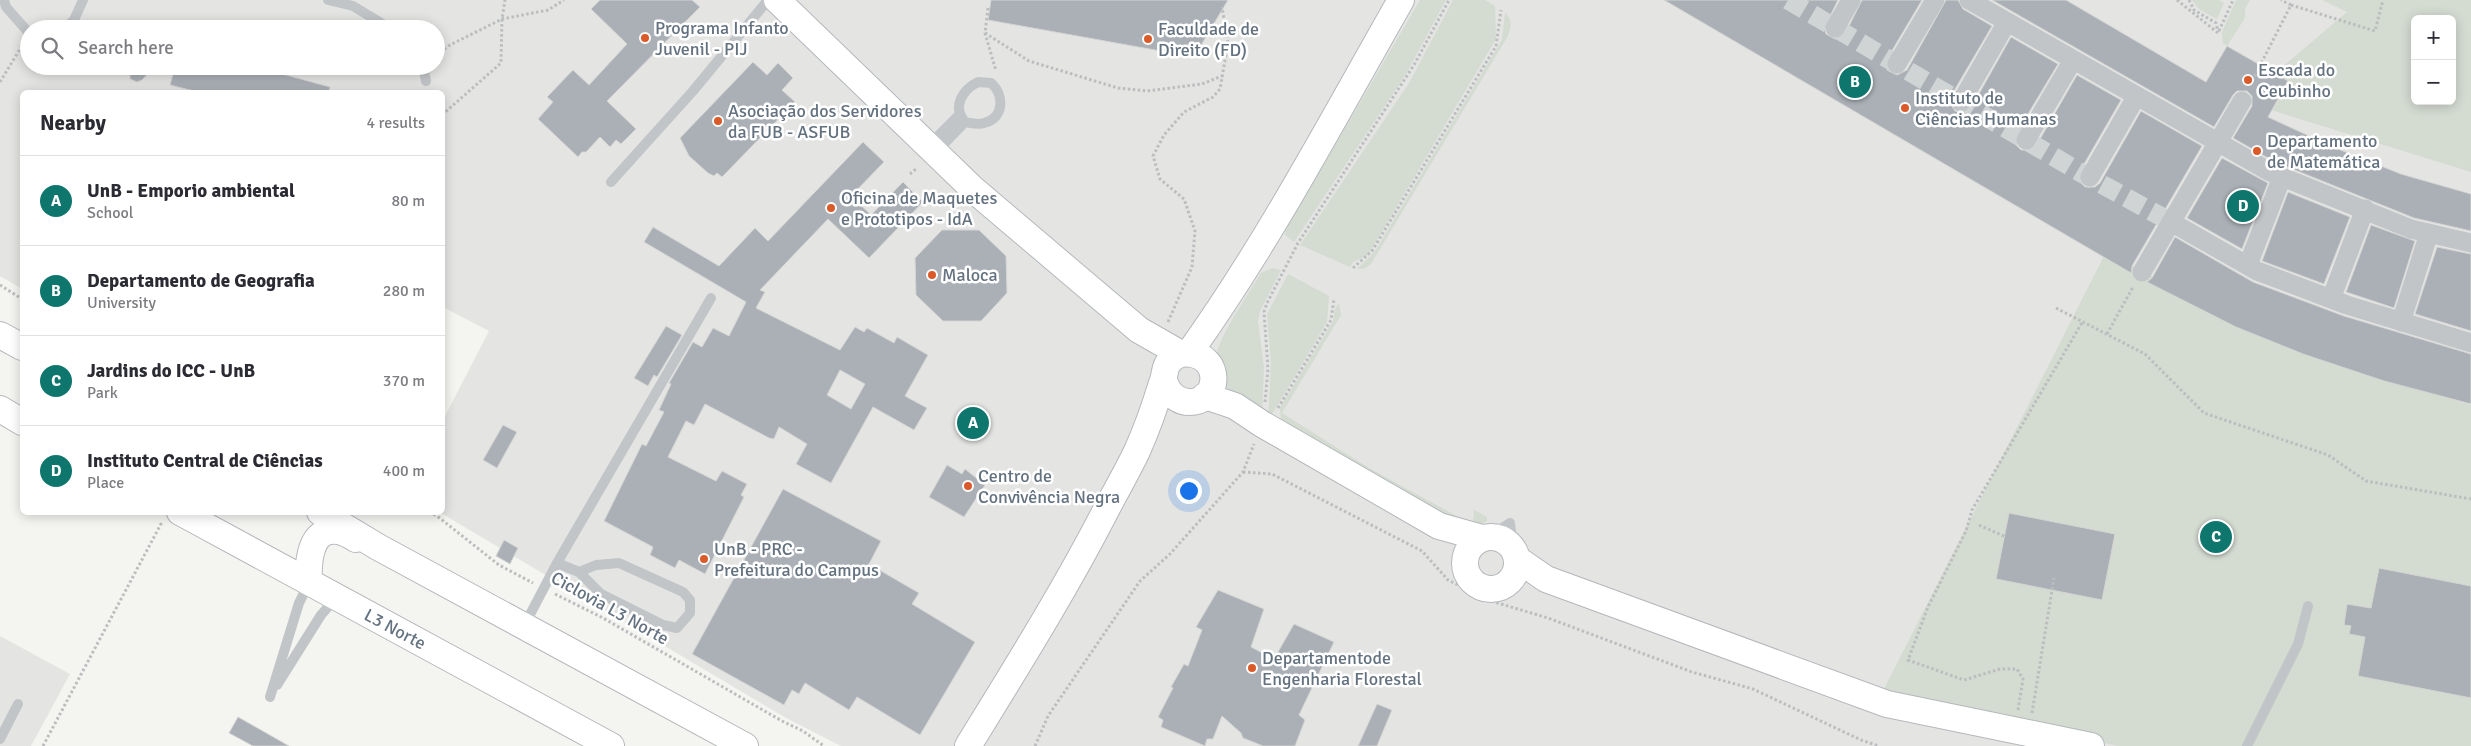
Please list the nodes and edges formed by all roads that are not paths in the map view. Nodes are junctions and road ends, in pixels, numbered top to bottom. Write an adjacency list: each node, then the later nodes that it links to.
1 (4, 0): 13 (lane)
2 (83, 0): 10 (lane)
3 (328, 0): 11 (lane)
4 (768, 0): 28 (lane)
5 (777, 0): 25 (street)
6 (1401, 0): 41 (street)
7 (1851, 0): 14 (street)
8 (1935, 0): 16 (street)
9 (1969, 0): 12 (street)
10 (74, 20)
11 (376, 20)
12 (2007, 22): 15 (street); 21 (street)
13 (20, 28)
14 (1835, 28)
15 (2072, 60): 19 (street); 23 (street)
16 (1897, 64)
17 (424, 75): 18 (lane)
18 (426, 81)
19 (2136, 98): 24 (street); 26 (street)
20 (2242, 101): 24 (street)
21 (1961, 102)
22 (962, 118): 22 (lane); 25 (lane)
23 (2026, 140)
24 (2217, 143): 27 (street); 30 (street)
25 (926, 156): 41 (street)
26 (2090, 177)
27 (2282, 177): 29 (street); 33 (street)
28 (611, 182)
29 (2364, 209): 31 (street); 36 (street)
30 (2171, 222): 33 (street); 34 (street)
31 (2429, 233): 32 (street); 37 (street)
32 (2471, 243)
33 (2248, 265): 36 (street)
34 (2142, 272)
35 (711, 298): 49 (lane)
36 (2331, 299): 37 (street)
37 (2401, 322): 39 (street)
38 (0, 335): 40 (street)
39 (2471, 343)
40 (20, 346)
41 (1180, 366): 46 (street); 61 (street)
42 (0, 409): 43 (street)
43 (20, 421)
44 (325, 515): 47 (street)
45 (172, 517): 52 (street, L3 Norte)
46 (1479, 543): 48 (street); 53 (street)
47 (378, 547): 52 (street); 56 (street)
48 (1515, 554): 51 (street); 53 (street)
49 (557, 564): 50 (lane); 56 (lane)
50 (579, 572): 50 (lane)
51 (1546, 580): 53 (street); 62 (street)
52 (309, 582): 54 (street, L3 Norte); 54 (lane)
53 (1506, 584)
54 (336, 597): 59 (street, L3 Norte)
55 (2308, 606): 63 (lane)
56 (524, 627): 60 (street)
57 (18, 704): 58 (lane)
58 (0, 739)
59 (611, 746)
60 (745, 746)
61 (968, 746)
62 (2091, 746)
63 (2247, 746)

